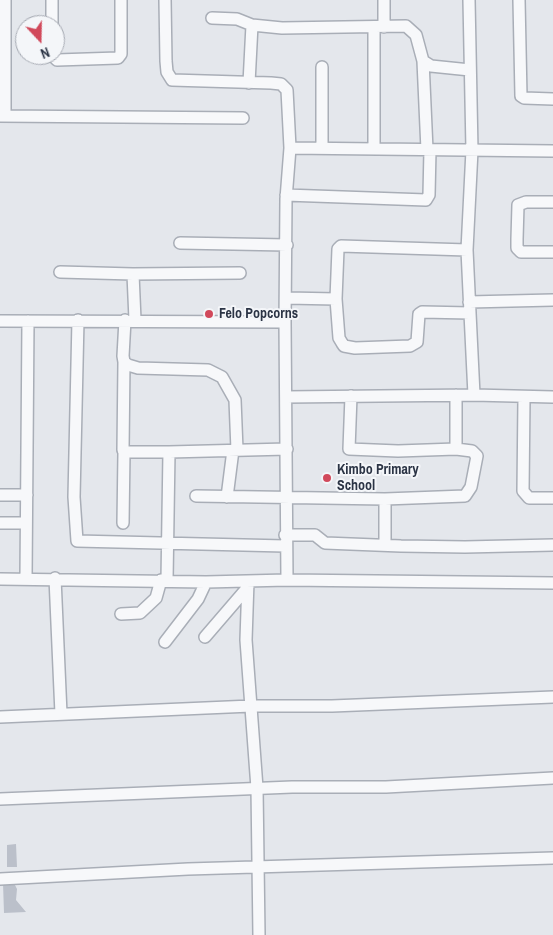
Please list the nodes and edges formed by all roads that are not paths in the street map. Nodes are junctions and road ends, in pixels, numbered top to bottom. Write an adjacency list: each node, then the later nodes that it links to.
1 (52, 0): 8 (street)
2 (121, 0): 12 (street)
3 (165, 0): 16 (street)
4 (384, 0): 11 (street)
5 (469, 0): 15 (street)
6 (519, 0): 17 (street)
7 (4, 2): 18 (street)
8 (52, 15)
9 (212, 18): 10 (street)
10 (252, 24): 11 (street); 16 (street)
11 (379, 27): 13 (street); 22 (street)
12 (65, 60)
13 (423, 61): 15 (street); 23 (street)
14 (322, 66): 20 (street)
15 (470, 70): 24 (street)
16 (249, 83): 21 (street)
17 (553, 99)
18 (2, 116): 19 (street)
19 (243, 118)
20 (322, 147): 21 (street); 22 (street)
21 (290, 148): 26 (street)
22 (374, 149): 23 (street)
23 (428, 150): 24 (street); 26 (street)
24 (472, 150): 25 (street); 30 (street)
25 (553, 150)
26 (286, 194): 29 (street)
27 (553, 202): 31 (street)
28 (180, 243): 29 (street)
29 (288, 245): 35 (street)
30 (467, 250): 36 (street); 38 (street)
31 (553, 252)
32 (60, 272): 34 (street)
33 (240, 273): 34 (street)
34 (133, 274): 40 (street)
35 (287, 298): 36 (street); 43 (street)
36 (336, 299): 38 (street)
37 (553, 300): 38 (street)
38 (469, 308): 46 (street)
39 (78, 320): 40 (street); 42 (street); 67 (street)
40 (130, 320): 43 (street); 44 (street)
41 (0, 321): 42 (street)
42 (28, 321): 57 (street)
43 (285, 322): 48 (street)
44 (124, 362): 53 (street); 54 (street)
45 (456, 395): 46 (street); 47 (street); 52 (street)
46 (474, 395): 50 (street)
47 (351, 396): 48 (street); 52 (street)
48 (286, 397): 51 (street)
49 (553, 397): 50 (street)
50 (524, 398): 60 (street)
51 (287, 449): 53 (street); 61 (street)
52 (456, 449): 62 (street)
53 (235, 450): 55 (street); 59 (street)
54 (124, 452): 55 (street); 64 (street)
55 (169, 452): 67 (street)
56 (0, 495): 57 (street)
57 (27, 496): 65 (street)
58 (196, 496): 59 (street)
59 (227, 497): 61 (street)
60 (553, 498)
61 (286, 499): 62 (street); 66 (street)
62 (385, 499): 68 (street)
63 (0, 523): 65 (street)
64 (123, 523)
65 (26, 524): 71 (street)
66 (285, 540): 67 (street); 68 (street); 74 (street)
67 (167, 544): 73 (street)
68 (385, 544): 69 (street)
69 (553, 545)
70 (0, 578): 71 (street)
71 (26, 578): 72 (street)
72 (55, 578): 73 (street); 83 (street)
73 (164, 580): 75 (street); 78 (street)
74 (287, 580): 76 (street); 77 (street)
75 (206, 582): 77 (street); 80 (street)
76 (553, 583)
77 (248, 584): 79 (street); 82 (street)
78 (120, 614)
79 (205, 637)
80 (165, 642)
81 (553, 697): 82 (street)
82 (252, 706): 83 (street); 86 (street)
83 (61, 714): 84 (street)
84 (0, 717)
85 (553, 778): 86 (street)
86 (257, 788): 87 (street); 89 (street)
87 (0, 799)
88 (553, 858): 89 (street)
89 (259, 867): 90 (street); 91 (street)
90 (0, 879)
91 (259, 935)

